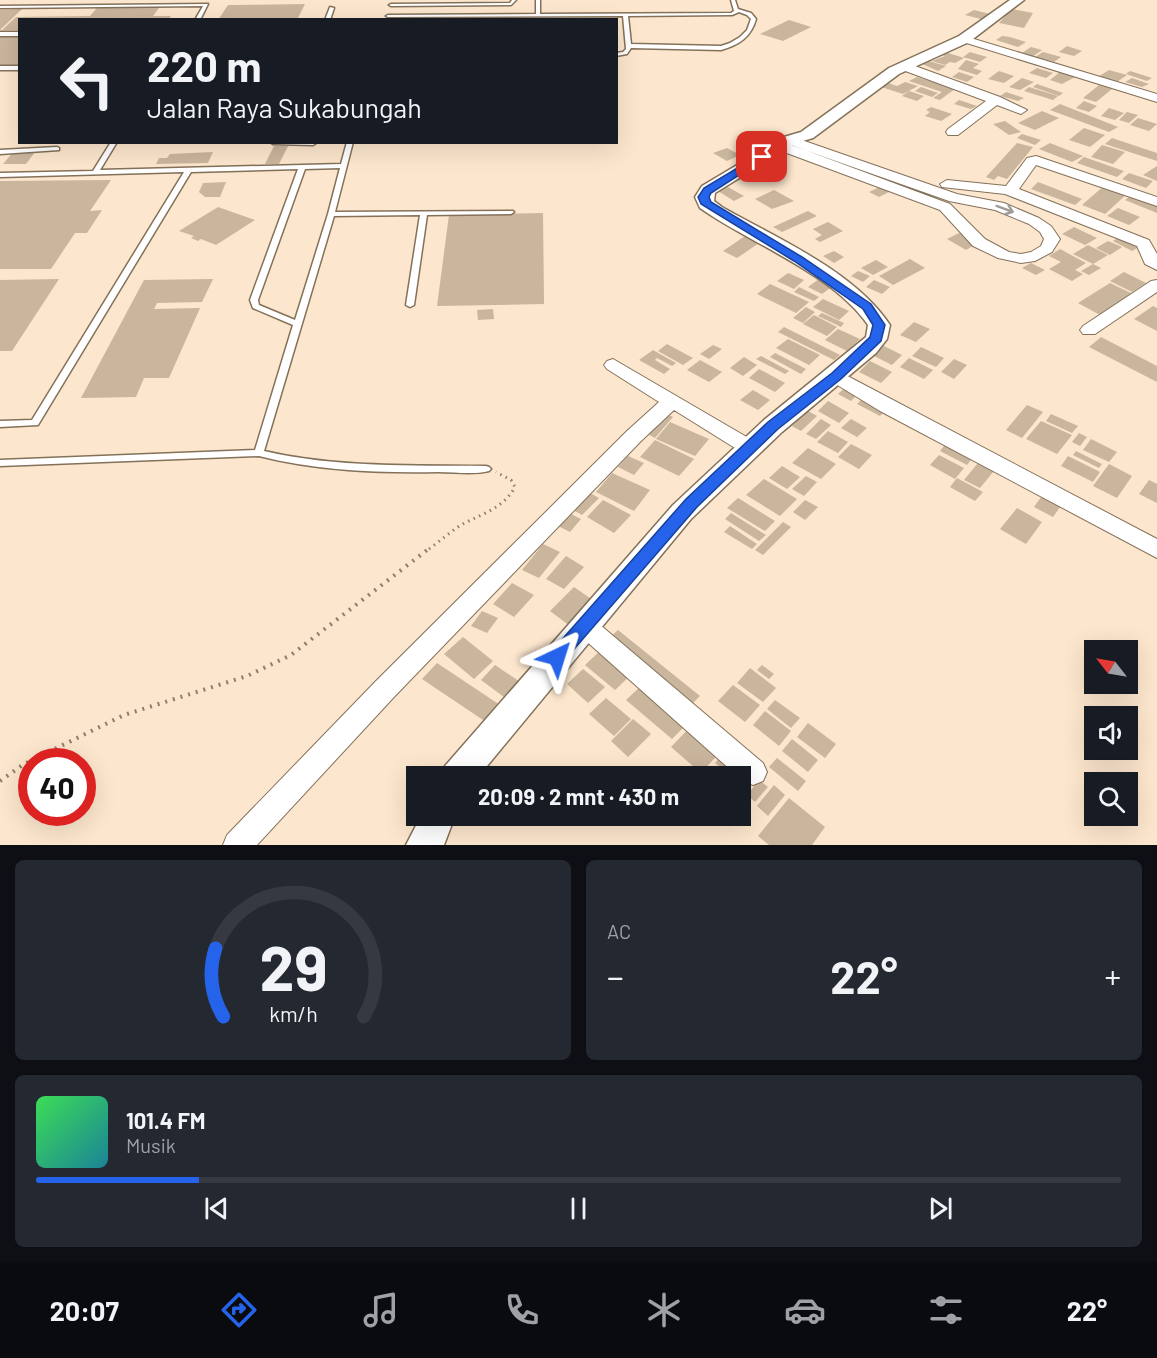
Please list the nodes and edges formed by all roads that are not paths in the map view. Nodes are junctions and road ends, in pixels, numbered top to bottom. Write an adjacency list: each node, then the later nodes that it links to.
1 (514, 0): 7 (lane)
2 (538, 0): 12 (lane)
3 (733, 0): 10 (lane)
4 (1018, 0): 20 (street)
5 (392, 2): 6 (lane); 16 (lane)
6 (472, 2): 7 (lane)
7 (492, 2)
8 (0, 7): 14 (lane)
9 (333, 8): 15 (lane)
10 (737, 10): 11 (lane); 21 (lane)
11 (625, 14): 12 (lane); 21 (lane)
12 (538, 15): 13 (lane)
13 (498, 17): 17 (lane)
14 (198, 18)
15 (328, 18)
16 (387, 18): 17 (lane)
17 (433, 18)
18 (0, 34): 19 (lane)
19 (18, 34)
20 (964, 39): 23 (street); 26 (street)
21 (629, 46): 22 (lane)
22 (618, 55)
23 (904, 66): 27 (street); 30 (street)
24 (0, 68): 25 (lane)
25 (18, 68)
26 (1157, 98)
27 (996, 100): 28 (street); 29 (street)
28 (1021, 110)
29 (952, 132)
30 (793, 140): 40 (street); 42 (street); 46 (street); 53 (street)
31 (113, 144): 38 (lane)
32 (349, 144): 35 (lane)
33 (57, 148): 34 (lane)
34 (0, 152)
35 (342, 166): 36 (lane); 44 (lane)
36 (302, 168): 37 (lane); 50 (lane)
37 (188, 171): 38 (lane); 55 (lane)
38 (95, 172): 39 (lane)
39 (0, 174)
40 (1010, 191): 41 (street); 47 (street)
41 (1157, 201)
42 (973, 202): 46 (street); 46 (street, one-way to 46)
43 (511, 212): 45 (lane)
44 (331, 214): 45 (lane); 50 (lane)
45 (424, 214): 49 (lane)
46 (958, 215)
47 (1157, 265)
48 (1157, 285): 51 (street)
49 (410, 305)
50 (297, 324): 57 (lane)
51 (1089, 330)
52 (613, 364): 54 (street)
53 (836, 376): 56 (street); 60 (street)
54 (672, 401): 56 (street); 64 (street)
55 (0, 424)
56 (750, 448): 61 (street)
57 (259, 453): 58 (lane); 59 (lane)
58 (1, 465)
59 (486, 469)
60 (1157, 549)
61 (584, 625): 62 (street); 63 (street)
62 (466, 766)
63 (753, 772)
64 (237, 845)

